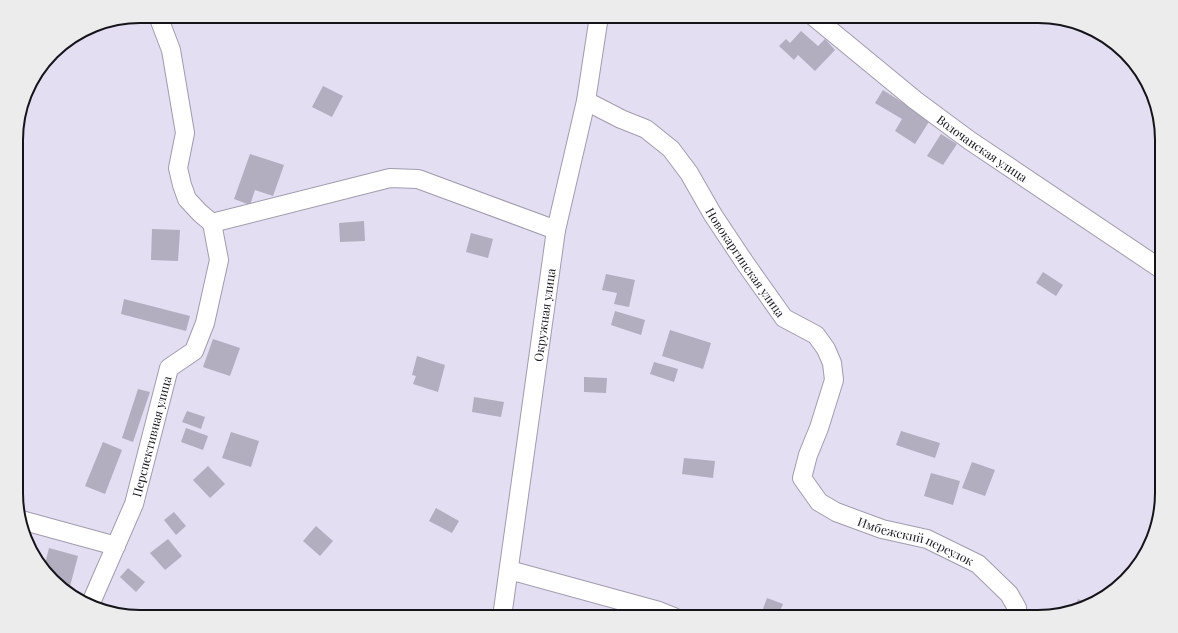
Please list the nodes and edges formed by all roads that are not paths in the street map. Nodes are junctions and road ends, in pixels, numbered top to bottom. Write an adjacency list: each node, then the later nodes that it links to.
1 (160, 23): 5 (street)
2 (598, 23): 4 (street, Окружная улица)
3 (822, 23): 7 (street, Волочанская улица)
4 (586, 101): 6 (street, Окружная улица); 8 (street, Новокаргинская улица)
5 (212, 223): 6 (street); 10 (street, Перспективная улица)
6 (556, 230): 11 (street, Окружная улица)
7 (1155, 264)
8 (802, 478): 15 (street, Имбежский переулок)
9 (27, 521): 10 (street)
10 (116, 546): 12 (street, Перспективная улица)
11 (509, 570): 13 (street, Окружная улица); 14 (street)
12 (92, 600)
13 (503, 610)
14 (654, 610)
15 (1017, 610)

